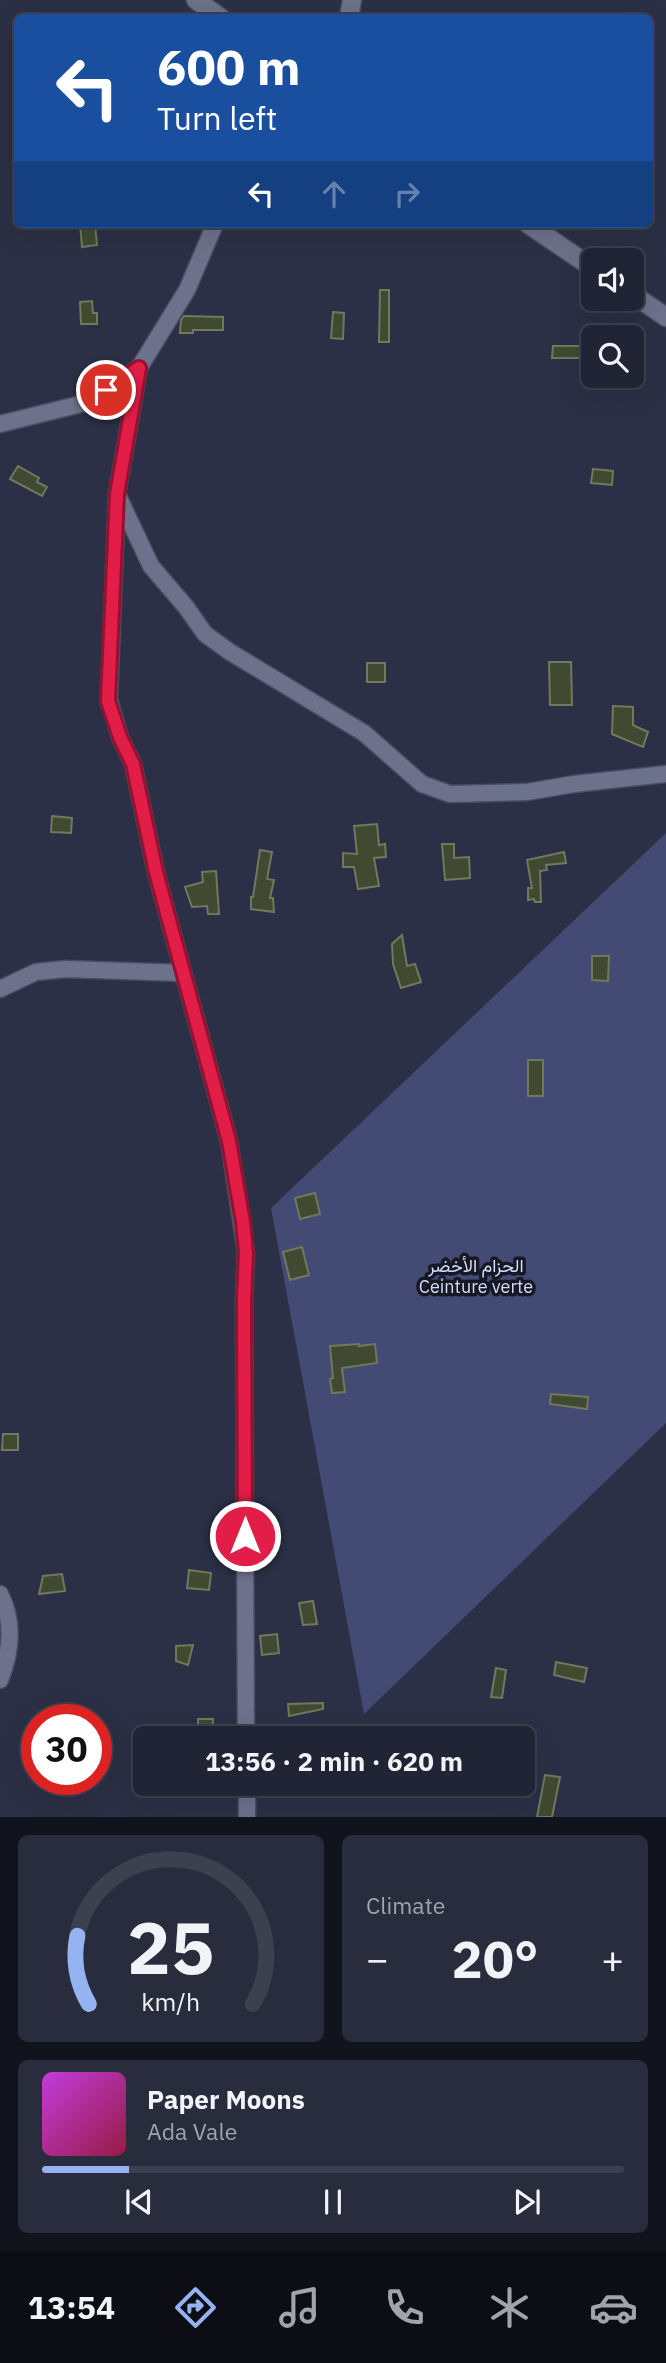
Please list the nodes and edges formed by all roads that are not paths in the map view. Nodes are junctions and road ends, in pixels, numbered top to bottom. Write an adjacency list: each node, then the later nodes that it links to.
1 (196, 0): 2 (street)
2 (215, 14)
3 (213, 228): 8 (street)
4 (534, 228): 5 (street)
5 (581, 260)
6 (644, 302): 7 (street)
7 (666, 317)
8 (139, 368): 9 (street); 10 (street)
9 (0, 424)
10 (117, 494): 11 (street); 12 (street)
11 (666, 774)
12 (183, 973): 13 (street); 16 (street)
13 (0, 989)
14 (0, 1594): 15 (street)
15 (0, 1680)
16 (246, 1726)
17 (247, 1796): 18 (street)
18 (247, 1817)

